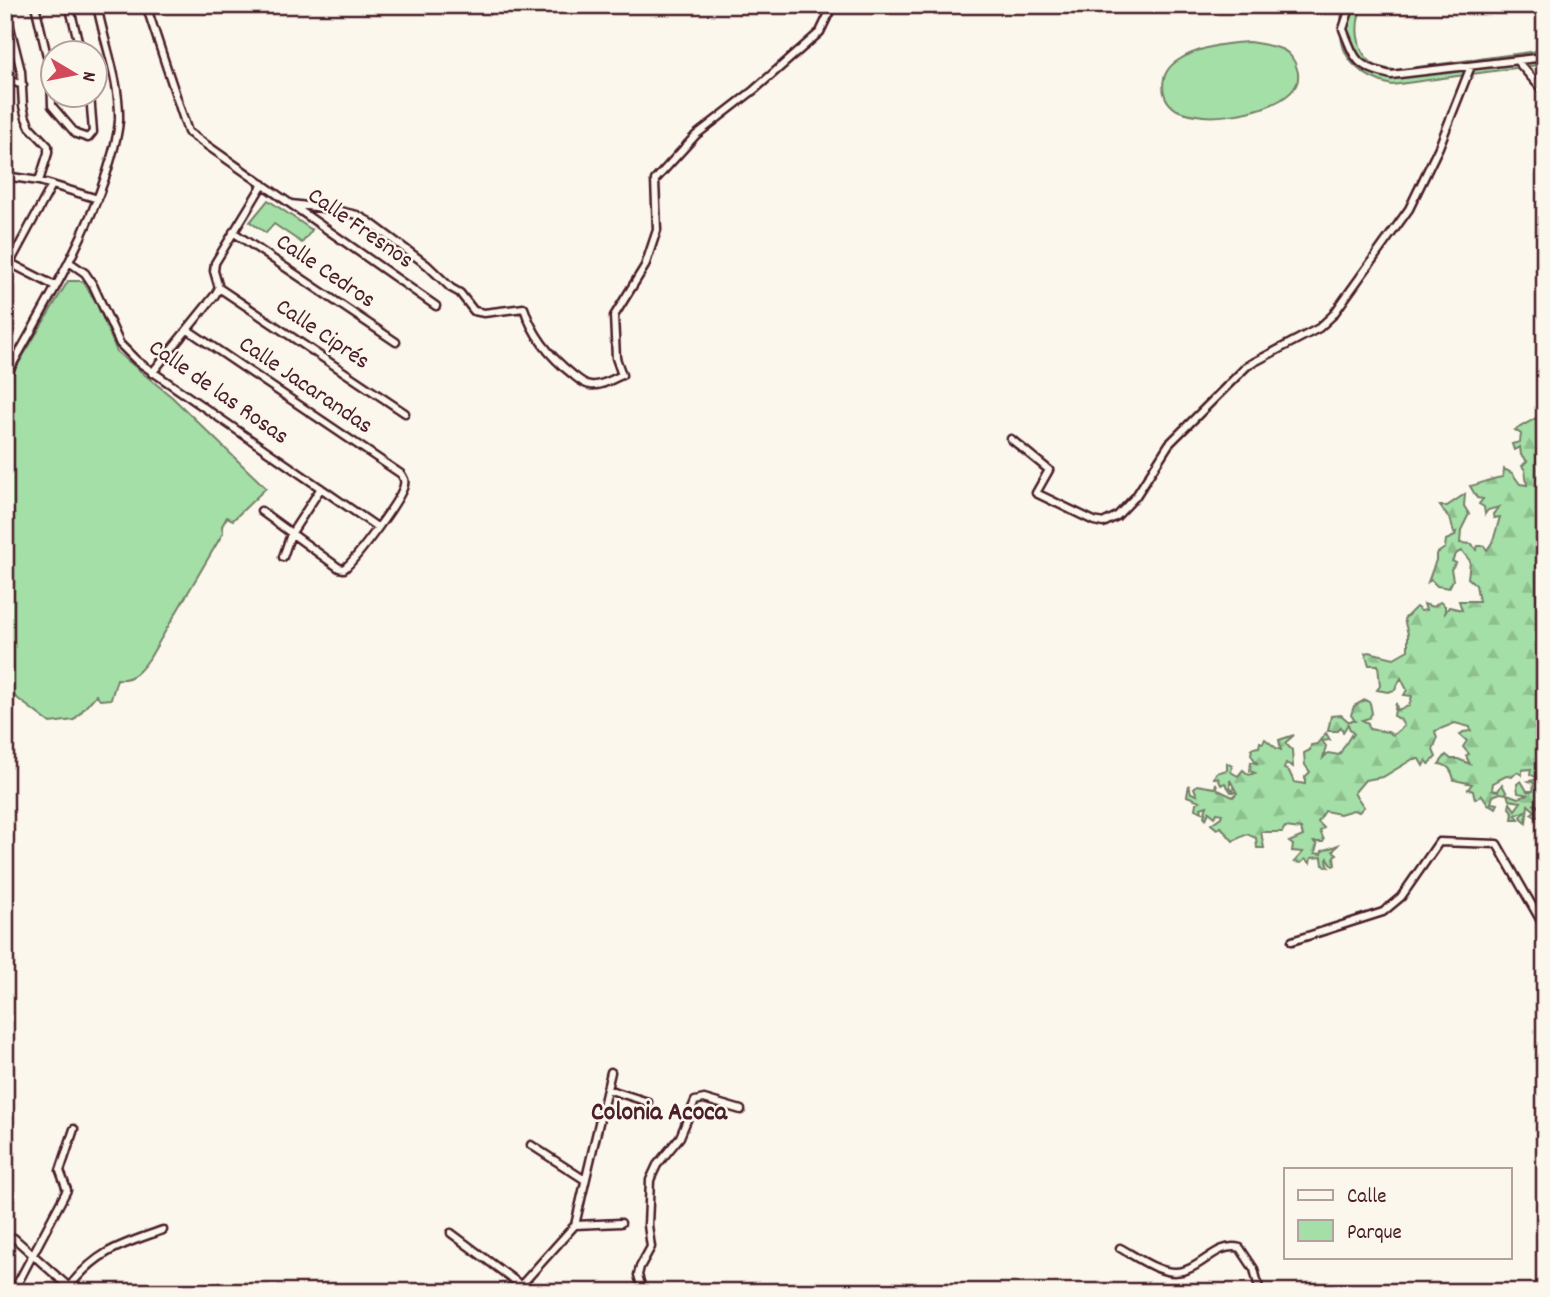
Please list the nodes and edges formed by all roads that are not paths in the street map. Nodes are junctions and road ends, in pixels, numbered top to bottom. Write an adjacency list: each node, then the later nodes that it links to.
1 (36, 5): 8 (street)
2 (69, 5): 9 (street)
3 (97, 5): 22 (street)
4 (146, 5): 20 (street, Calle Fresnos)
5 (833, 5): 23 (street)
6 (1351, 5): 12 (street)
7 (5, 19): 14 (street)
8 (43, 38)
9 (77, 38)
10 (1545, 57): 11 (street)
11 (1518, 62): 12 (street); 15 (street)
12 (1471, 66): 36 (street)
13 (5, 79): 14 (street)
14 (23, 85): 19 (street)
15 (1545, 93)
16 (54, 108): 17 (street)
17 (91, 108)
18 (5, 176): 19 (street)
19 (39, 181): 21 (street)
20 (263, 184): 23 (street, Calle Fresnos); 24 (street)
21 (52, 185): 22 (street); 26 (street)
22 (98, 199): 25 (street)
23 (291, 204): 30 (street, Calle Fresnos)
24 (233, 233): 29 (street); 32 (street, Calle Cedros)
25 (69, 262): 28 (street); 33 (street, Calle de las Rosas)
26 (10, 264): 27 (street); 28 (street)
27 (5, 272)
28 (55, 286): 34 (street)
29 (219, 288): 31 (street); 35 (street, Calle Ciprés)
30 (436, 306)
31 (188, 330): 33 (street); 39 (street, Calle Jacarandas)
32 (396, 342)
33 (152, 373): 37 (street, Calle de las Rosas)
34 (5, 378)
35 (405, 413)
36 (1011, 439)
37 (321, 488): 39 (street, Calle de las Rosas); 40 (street)
38 (261, 511): 40 (street)
39 (377, 527): 40 (street)
40 (291, 534): 41 (street)
41 (283, 557)
42 (1545, 924): 43 (street)
43 (1292, 941)
44 (611, 1072): 45 (street)
45 (607, 1089): 46 (street); 50 (street)
46 (648, 1102)
47 (741, 1110): 63 (street)
48 (75, 1129): 57 (street)
49 (531, 1145): 50 (street)
50 (585, 1180): 52 (street)
51 (621, 1223): 52 (street)
52 (575, 1225): 58 (street)
53 (163, 1230): 59 (street)
54 (452, 1233): 58 (street)
55 (14, 1238): 57 (street)
56 (1120, 1248): 64 (street)
57 (33, 1254): 59 (street); 60 (street)
58 (521, 1285): 61 (street); 62 (street)
59 (70, 1290)
60 (13, 1292)
61 (515, 1292)
62 (530, 1292)
63 (643, 1292)
64 (1260, 1292)

